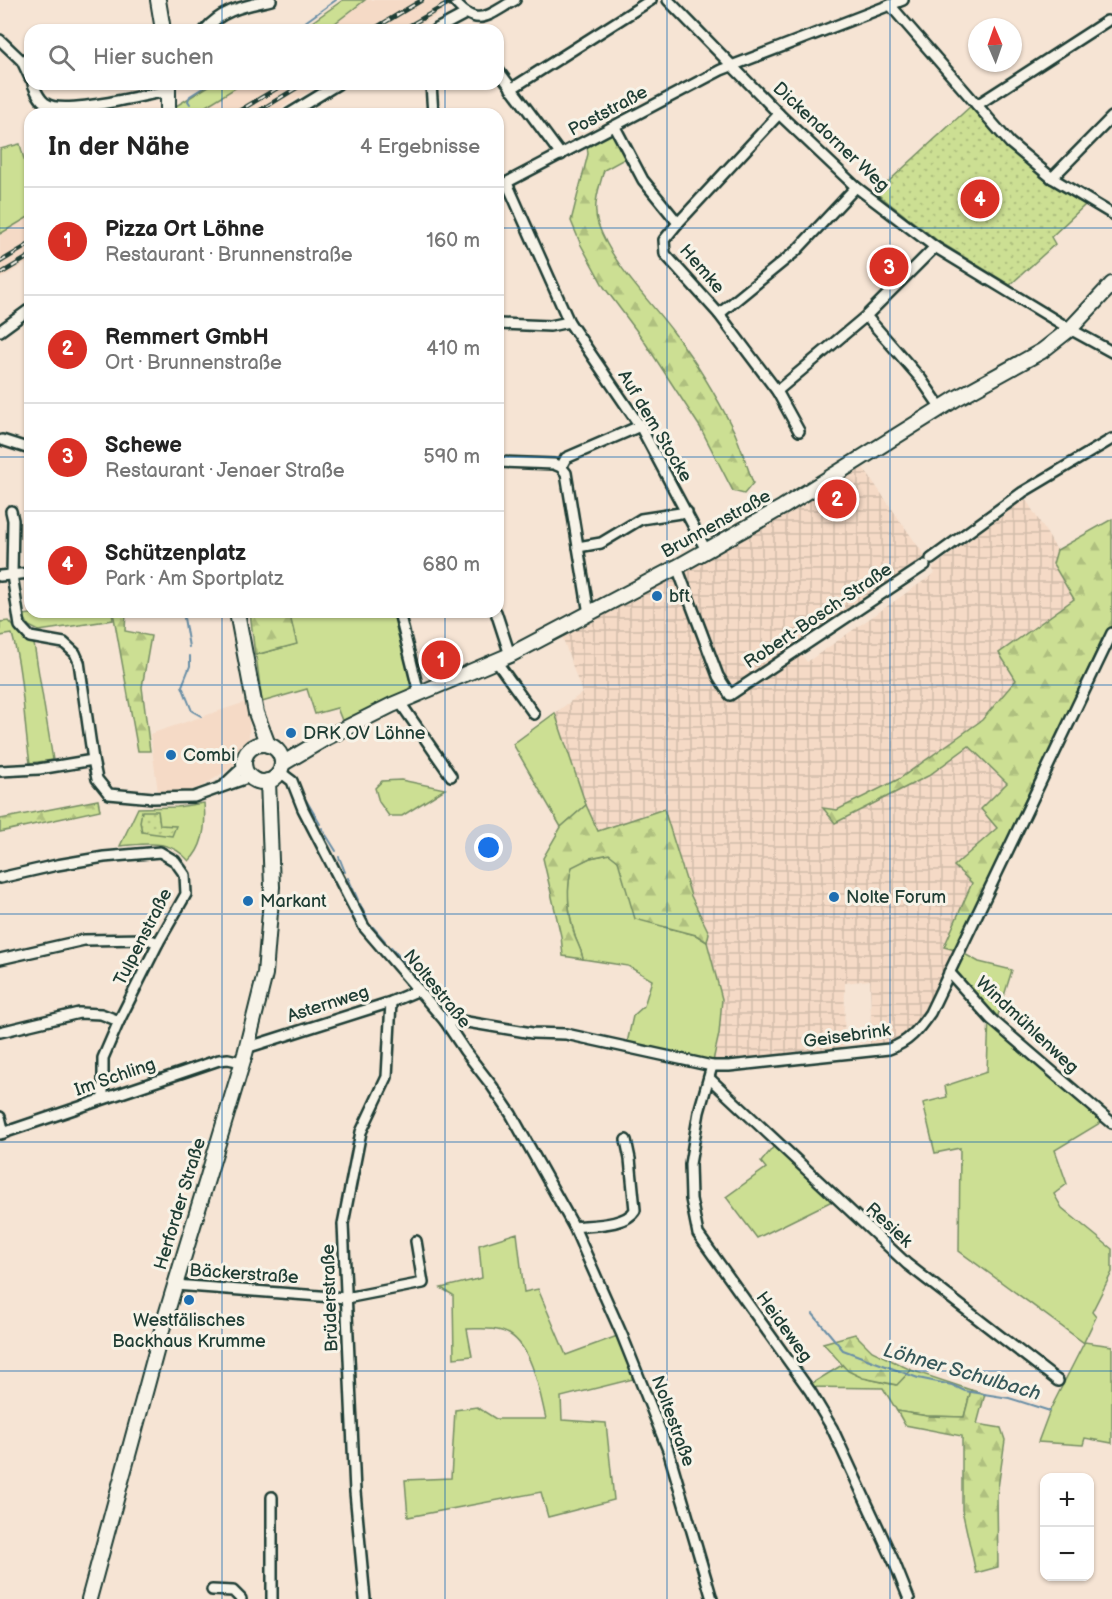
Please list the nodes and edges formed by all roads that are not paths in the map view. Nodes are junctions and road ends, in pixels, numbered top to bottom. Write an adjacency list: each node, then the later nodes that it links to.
1 (158, 0): 11 (main road)
2 (272, 0): 12 (street)
3 (453, 0): 9 (street)
4 (515, 0): 9 (street)
5 (651, 0): 18 (street)
6 (668, 0): 15 (street, Dickendorner Weg)
7 (903, 0): 8 (street, Poststraße)
8 (890, 5): 15 (street, Poststraße); 24 (street)
9 (465, 14): 13 (street)
10 (1107, 21): 24 (street)
11 (162, 24)
12 (211, 24)
13 (446, 24)
14 (0, 40): 16 (street)
15 (734, 66): 32 (street, Dickendorner Weg); 34 (street, Poststraße)
16 (24, 67)
17 (504, 79): 18 (street)
18 (511, 89): 35 (street)
19 (36, 90): 26 (street)
20 (160, 90): 27 (street)
21 (169, 90): 29 (main road)
22 (328, 90): 30 (street)
23 (431, 90): 31 (street)
24 (977, 105): 36 (street)
25 (64, 108): 28 (street)
26 (64, 108)
27 (82, 108)
28 (82, 108)
29 (168, 108)
30 (299, 108)
31 (433, 108)
32 (779, 114): 39 (street, Dickendorner Weg); 41 (street)
33 (1112, 117): 36 (street)
34 (615, 127): 35 (street, Poststraße); 41 (street, Hemke)
35 (561, 155): 37 (street, Poststraße)
36 (1052, 178): 40 (street)
37 (504, 184)
38 (504, 187): 47 (street, Auf dem Stocke)
39 (856, 187): 42 (street, Dickendorner Weg); 45 (street)
40 (1112, 214)
41 (678, 223): 45 (street, Hemke)
42 (935, 247): 46 (street); 49 (street, Dickendorner Weg)
43 (1112, 284): 49 (main road, Brunnenstraße)
44 (24, 313): 50 (street)
45 (719, 314): 52 (street, Hemke)
46 (866, 316): 52 (street); 53 (street)
47 (569, 322): 48 (street); 54 (street, Auf dem Stocke)
48 (504, 324)
49 (1070, 328): 51 (street, Dickendorner Weg); 53 (main road, Brunnenstraße)
50 (0, 331)
51 (1112, 352)
52 (777, 391): 55 (street, Hemke)
53 (941, 408): 64 (main road, Brunnenstraße)
54 (640, 426): 60 (street); 62 (street, Auf dem Stocke)
55 (800, 431)
56 (1112, 439): 65 (street, Robert-Bosch-Straße)
57 (2, 440): 58 (street)
58 (24, 447)
59 (504, 462): 60 (street)
60 (561, 466): 63 (street)
61 (11, 511): 67 (street)
62 (687, 512): 63 (street); 64 (street, Auf dem Stocke)
63 (578, 548): 69 (street)
64 (706, 550): 65 (main road, Brunnenstraße)
65 (677, 567): 69 (main road, Brunnenstraße)
66 (24, 574): 67 (street)
67 (12, 575): 68 (street); 79 (street)
68 (0, 576)
69 (589, 614): 74 (main road, Brunnenstraße)
70 (238, 618): 80 (main road, Herforder Straße)
71 (401, 618): 76 (street)
72 (498, 618): 74 (street)
73 (1112, 633): 86 (street, Geisebrink)
74 (510, 655): 75 (main road, Brunnenstraße)
75 (496, 661): 76 (main road, Brunnenstraße); 78 (street)
76 (420, 693): 77 (main road, Brunnenstraße)
77 (399, 701): 80 (main road, Brunnenstraße); 82 (street)
78 (534, 714)
79 (93, 760): 80 (street); 81 (street)
80 (265, 765): 87 (street, Noltestraße); 92 (main road, Herforder Straße)
81 (0, 771)
82 (451, 776)
83 (0, 878): 84 (street, Tulpenstraße)
84 (159, 943): 85 (street); 89 (street, Tulpenstraße)
85 (0, 959)
86 (949, 972): 94 (street, Geisebrink); 98 (street, Windmühlenweg)
87 (419, 990): 88 (street, Asternweg); 90 (street, Noltestraße)
88 (391, 1002): 92 (street, Asternweg); 104 (street, Brüderstraße)
89 (119, 1021): 91 (street); 96 (street, Tulpenstraße)
90 (445, 1021): 94 (street, Geisebrink); 101 (street, Noltestraße)
91 (0, 1032)
92 (246, 1048): 93 (main road, Herforder Straße)
93 (242, 1062): 96 (street, Im Schling); 103 (main road, Herforder Straße)
94 (712, 1066): 95 (street, Heideweg)
95 (710, 1078): 105 (street, Resiek); 113 (street, Heideweg)
96 (103, 1098): 99 (street, Im Schling)
97 (0, 1117): 99 (street)
98 (1112, 1123)
99 (2, 1134)
100 (626, 1140): 101 (street)
101 (573, 1227): 112 (street, Noltestraße)
102 (416, 1241): 104 (street, Bäckerstraße)
103 (175, 1285): 104 (street, Bäckerstraße); 108 (main road, Herforder Straße)
104 (346, 1298): 111 (street, Brüderstraße)
105 (1058, 1381)
106 (272, 1497): 110 (street)
107 (212, 1590): 109 (street)
108 (89, 1599)
109 (241, 1599)
110 (272, 1599)
111 (365, 1599)
112 (712, 1599)
113 (909, 1599)

